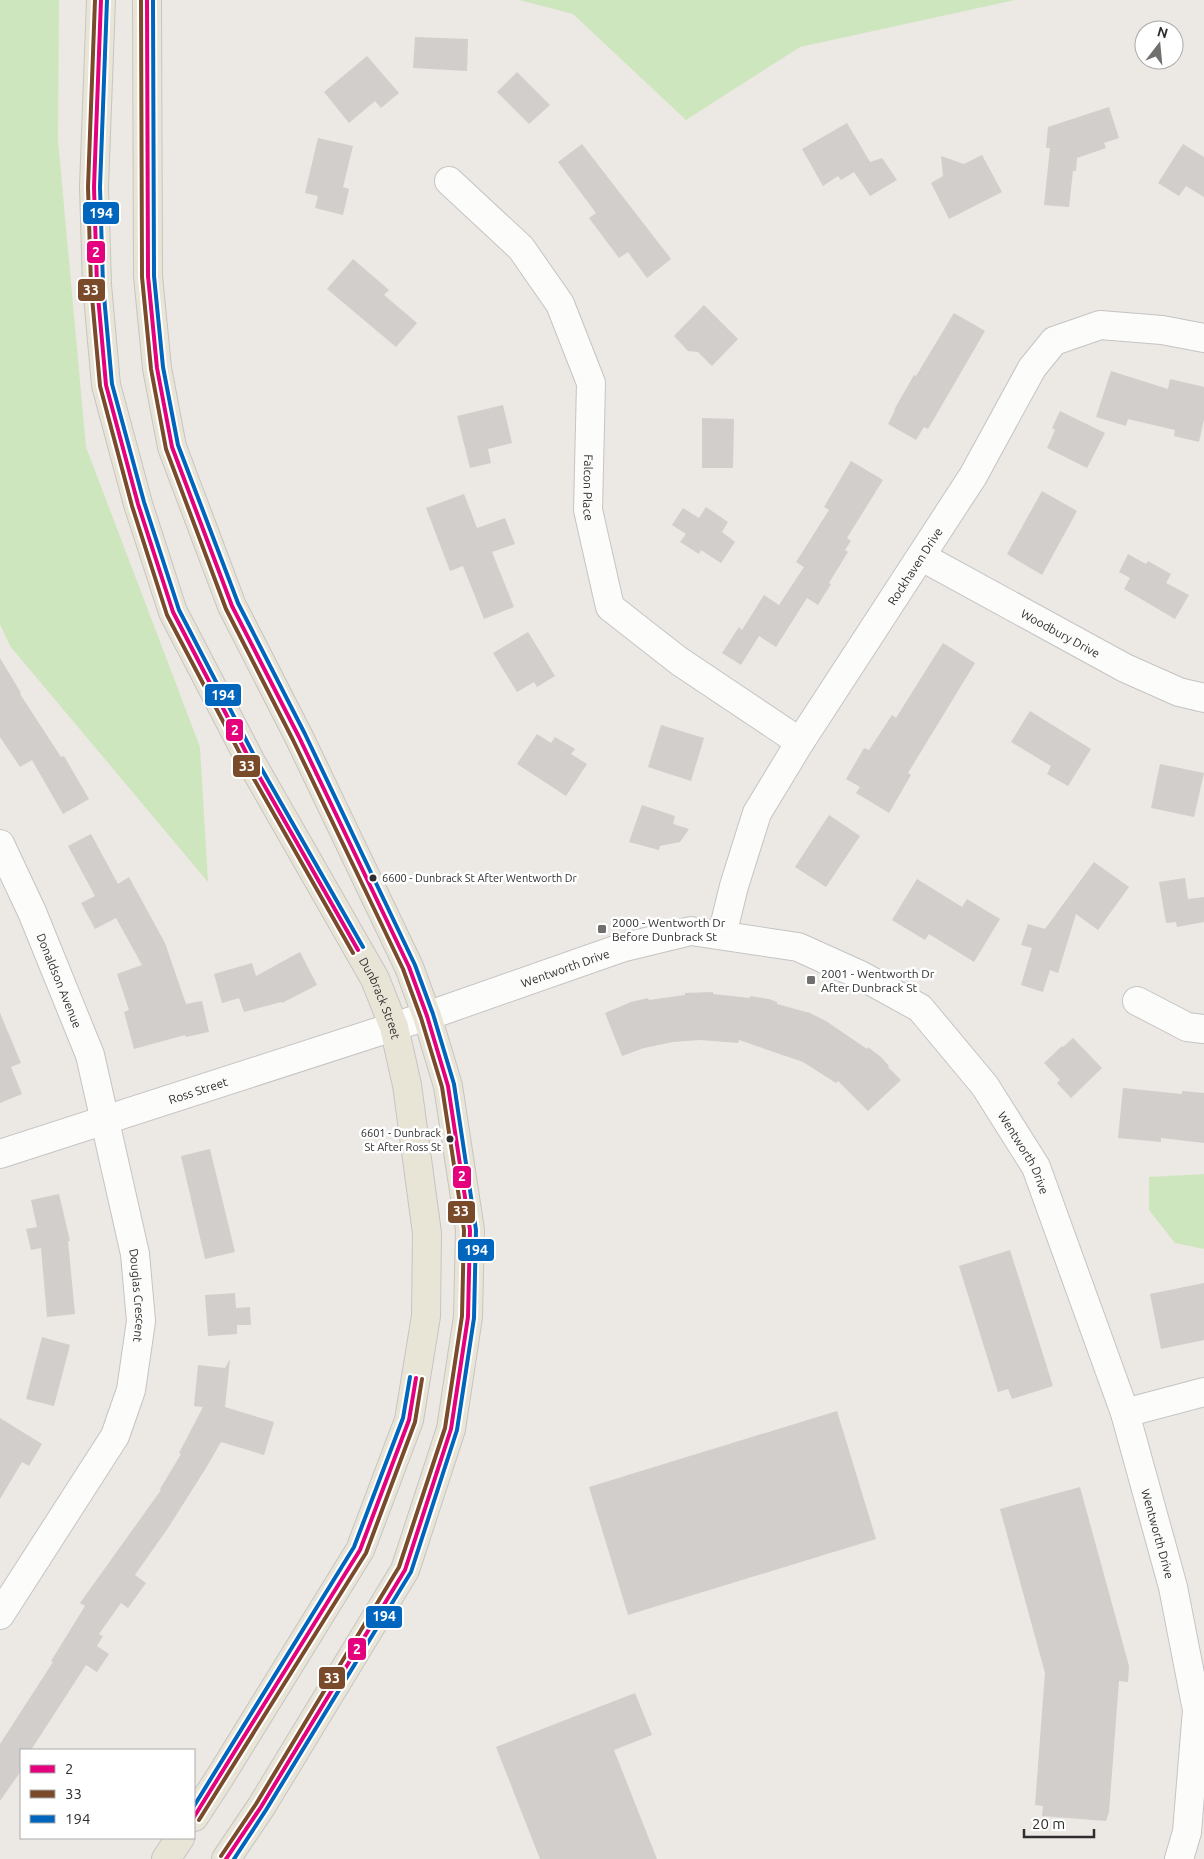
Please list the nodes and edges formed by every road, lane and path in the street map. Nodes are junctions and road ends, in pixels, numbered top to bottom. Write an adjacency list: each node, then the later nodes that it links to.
1 (101, 0): 12 (main road, Dunbrack Street)
2 (147, 0): 11 (main road)
3 (449, 181): 7 (street, Falcon Place)
4 (1204, 338): 5 (street, Rockhaven Drive)
5 (922, 557): 6 (street, Woodbury Drive); 7 (street, Rockhaven Drive)
6 (1204, 698)
7 (800, 742): 9 (street, Rockhaven Drive)
8 (0, 844): 14 (street, Donaldson Avenue)
9 (722, 935): 11 (street, Wentworth Drive); 17 (street, Wentworth Drive)
10 (1137, 1001): 13 (street)
11 (427, 1016): 12 (street, Wentworth Drive); 22 (main road)
12 (394, 1027): 14 (street, Ross Street); 19 (main road, Dunbrack Street)
13 (1204, 1029)
14 (105, 1122): 15 (street, Ross Street); 18 (street, Douglas Crescent)
15 (0, 1154)
16 (1204, 1392): 17 (street)
17 (1125, 1413): 23 (street, Wentworth Drive)
18 (0, 1615)
19 (195, 1815)
20 (179, 1839): 21 (main road)
21 (166, 1859)
22 (226, 1859)
23 (1179, 1859)

